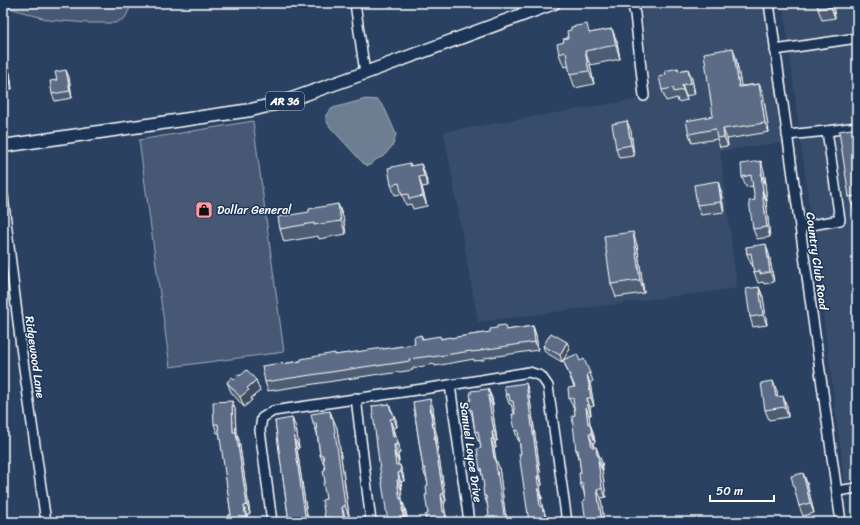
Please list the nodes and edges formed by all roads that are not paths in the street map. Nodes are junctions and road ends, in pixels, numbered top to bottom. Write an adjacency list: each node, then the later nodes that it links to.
1 (355, 3): 8 (street)
2 (554, 3): 5 (main road, AR 36)
3 (632, 3): 9 (street)
4 (769, 3): 7 (street, Country Club Road)
5 (524, 8): 8 (main road, AR 36)
6 (857, 38): 7 (street)
7 (776, 50): 12 (street, Country Club Road)
8 (365, 73): 13 (main road, AR 36)
9 (644, 96)
10 (857, 127): 11 (street)
11 (827, 131): 12 (street); 15 (street)
12 (787, 135): 15 (street, Country Club Road)
13 (3, 146)
14 (3, 196): 20 (street, Ridgewood Lane)
15 (800, 227): 19 (street, Country Club Road)
16 (450, 385): 17 (street); 23 (street, Samuel Loyce Drive); 24 (street)
17 (356, 398): 21 (street); 22 (street)
18 (857, 488): 19 (street)
19 (837, 491): 25 (street, Country Club Road)
20 (46, 522)
21 (272, 522)
22 (371, 522)
23 (468, 522)
24 (567, 522)
25 (841, 522)

